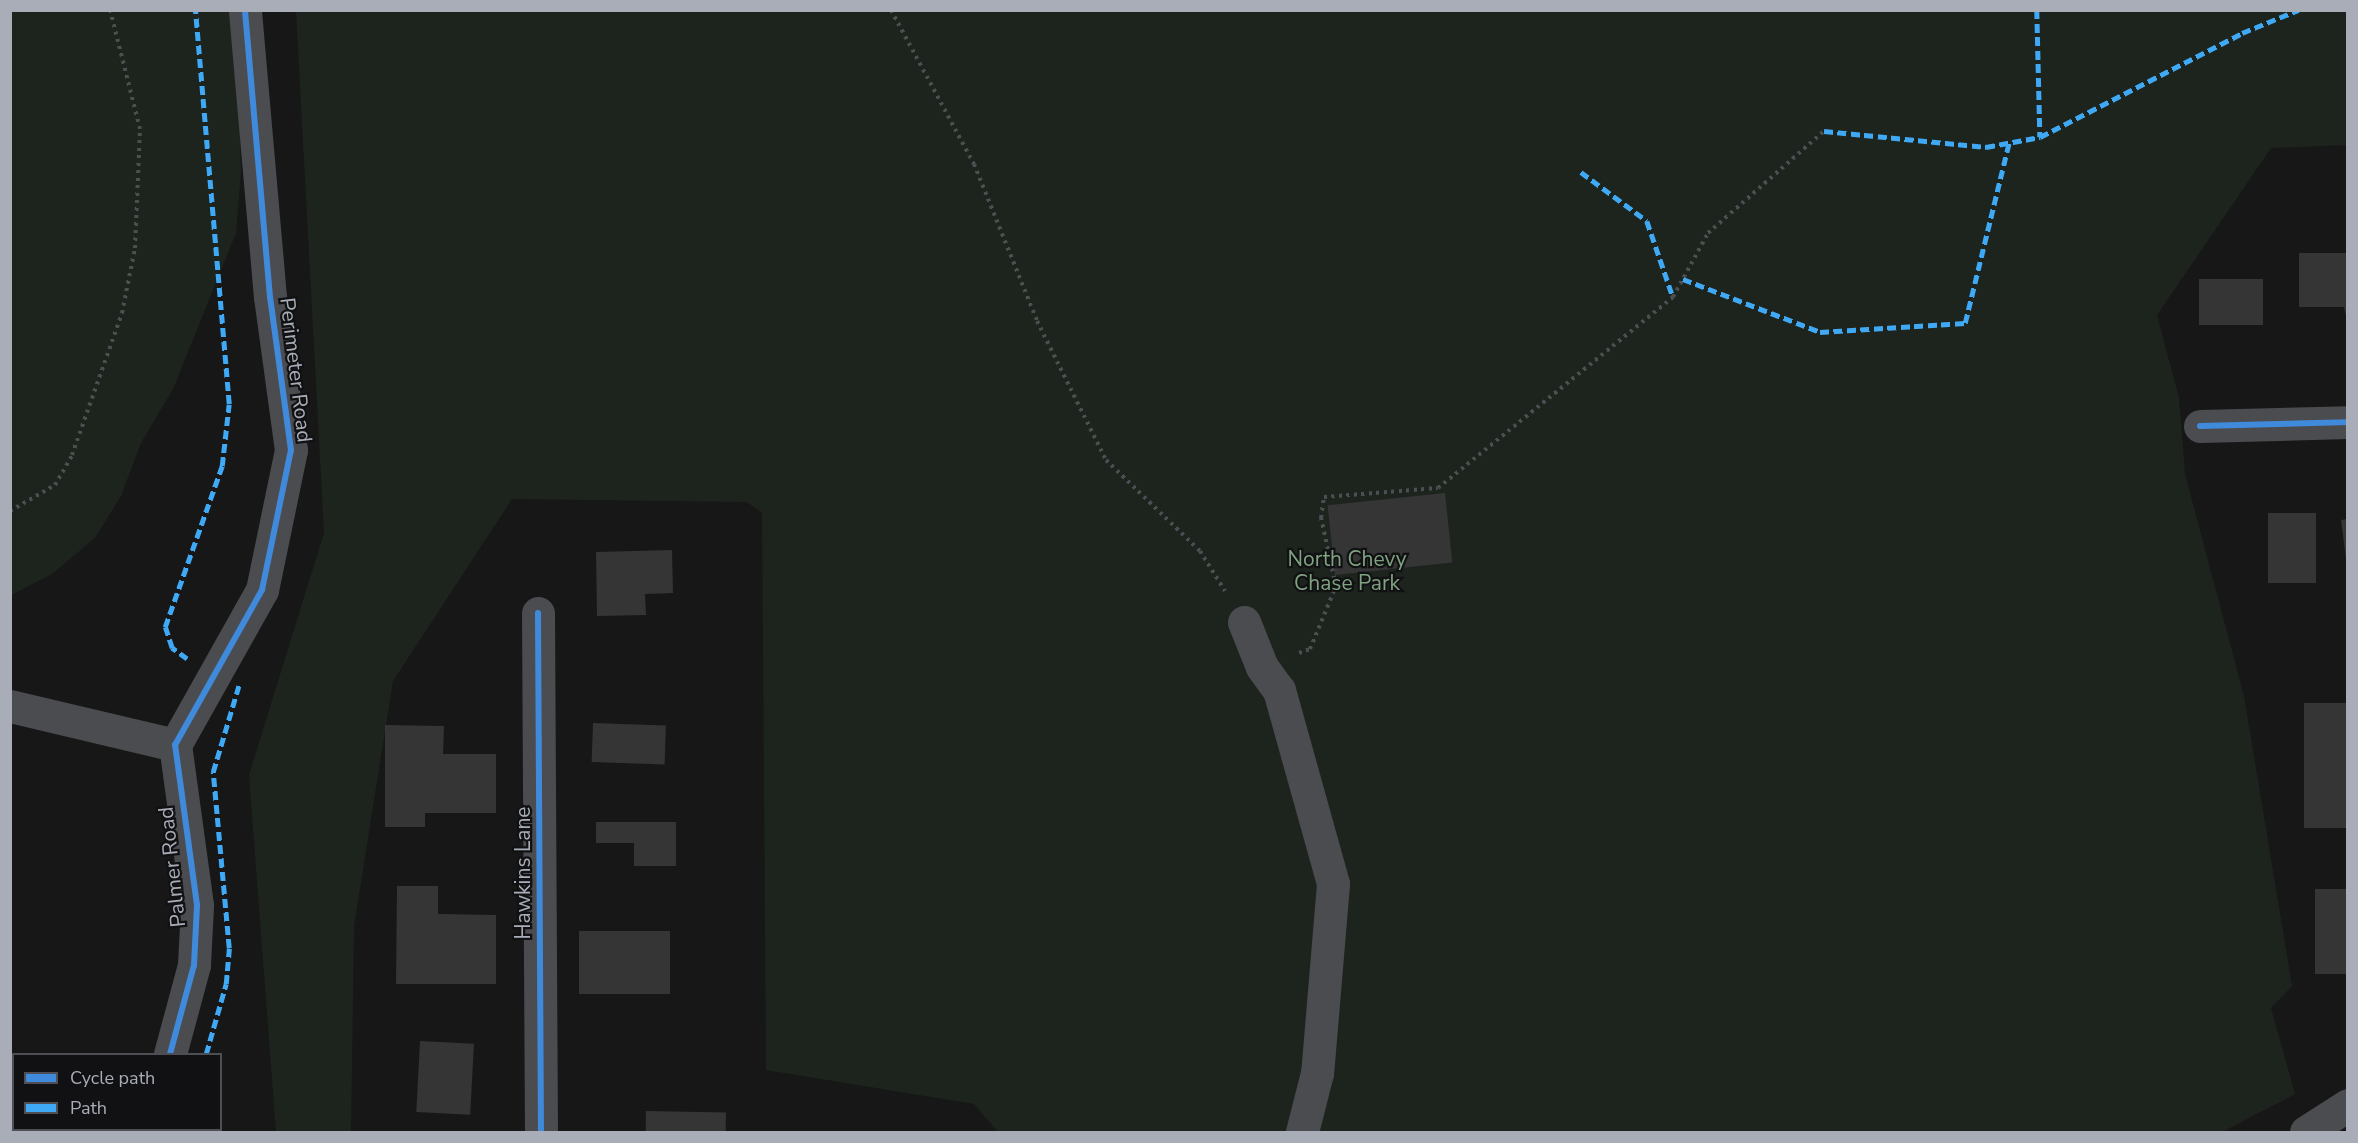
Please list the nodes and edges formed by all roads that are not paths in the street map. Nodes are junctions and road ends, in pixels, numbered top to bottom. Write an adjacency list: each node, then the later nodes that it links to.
1 (245, 10): 7 (street, Perimeter Road)
2 (2348, 422): 3 (street)
3 (2200, 426)
4 (538, 613): 10 (street, Hawkins Lane)
5 (1244, 622): 11 (street)
6 (10, 706): 7 (street)
7 (176, 745): 8 (street, Palmer Road)
8 (170, 1053)
9 (2348, 1105): 12 (street)
10 (542, 1132)
11 (1302, 1132)
12 (2306, 1132)

